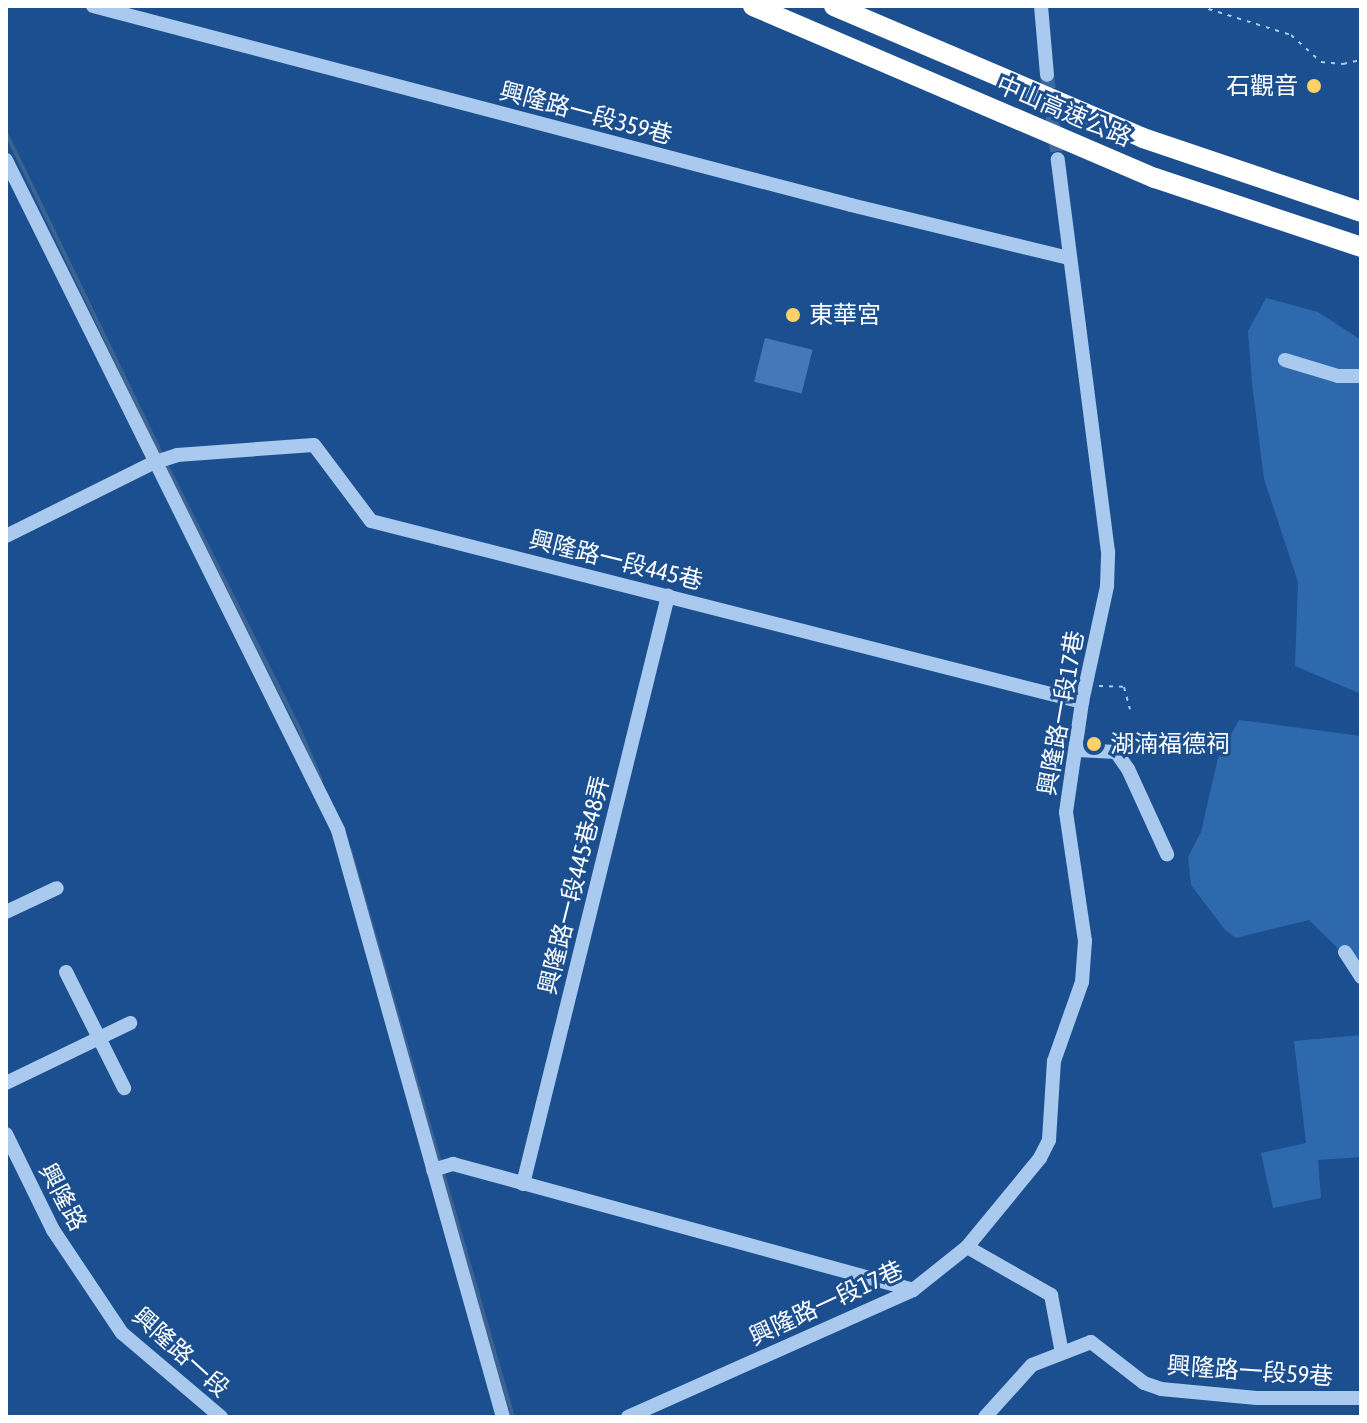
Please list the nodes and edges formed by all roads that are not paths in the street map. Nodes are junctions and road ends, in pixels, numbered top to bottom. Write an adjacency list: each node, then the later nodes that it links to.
1 (93, 6): 10 (street, 興隆路一段359巷)
2 (753, 6): 9 (highway, 中山高速公路)
3 (834, 6): 8 (highway, 中山高速公路)
4 (1041, 6): 5 (street)
5 (1047, 75)
6 (1058, 159): 10 (street, 興隆路一段17巷)
7 (6, 160): 13 (street)
8 (1361, 212)
9 (1361, 247)
10 (1069, 258): 16 (street, 興隆路一段17巷)
11 (1285, 360): 12 (street)
12 (1361, 376)
13 (160, 461): 14 (street); 15 (street, 興隆路一段445巷); 29 (street)
14 (6, 536)
15 (668, 596): 16 (street, 興隆路一段445巷); 30 (street, 興隆路一段445巷48弄)
16 (1082, 702): 17 (street, 興隆路一段17巷)
17 (1077, 750): 18 (street); 31 (street, 興隆路一段17巷)
18 (1167, 854)
19 (57, 888): 20 (street)
20 (6, 912)
21 (1345, 952): 23 (street)
22 (66, 972): 25 (street)
23 (1361, 977)
24 (130, 1023): 25 (street)
25 (100, 1037): 26 (street); 27 (street)
26 (6, 1083)
27 (124, 1088)
28 (6, 1134): 32 (street, 興隆路)
29 (439, 1168): 30 (street); 37 (street)
30 (523, 1184): 33 (street)
31 (967, 1247): 33 (street, 興隆路一段17巷); 34 (street)
32 (85, 1279): 36 (street, 興隆路一段)
33 (913, 1290): 38 (street, 興隆路一段17巷)
34 (1062, 1353): 35 (street, 興隆路一段59巷); 39 (street, 興隆路一段59巷)
35 (1361, 1398)
36 (221, 1417)
37 (503, 1417)
38 (628, 1417)
39 (985, 1417)

